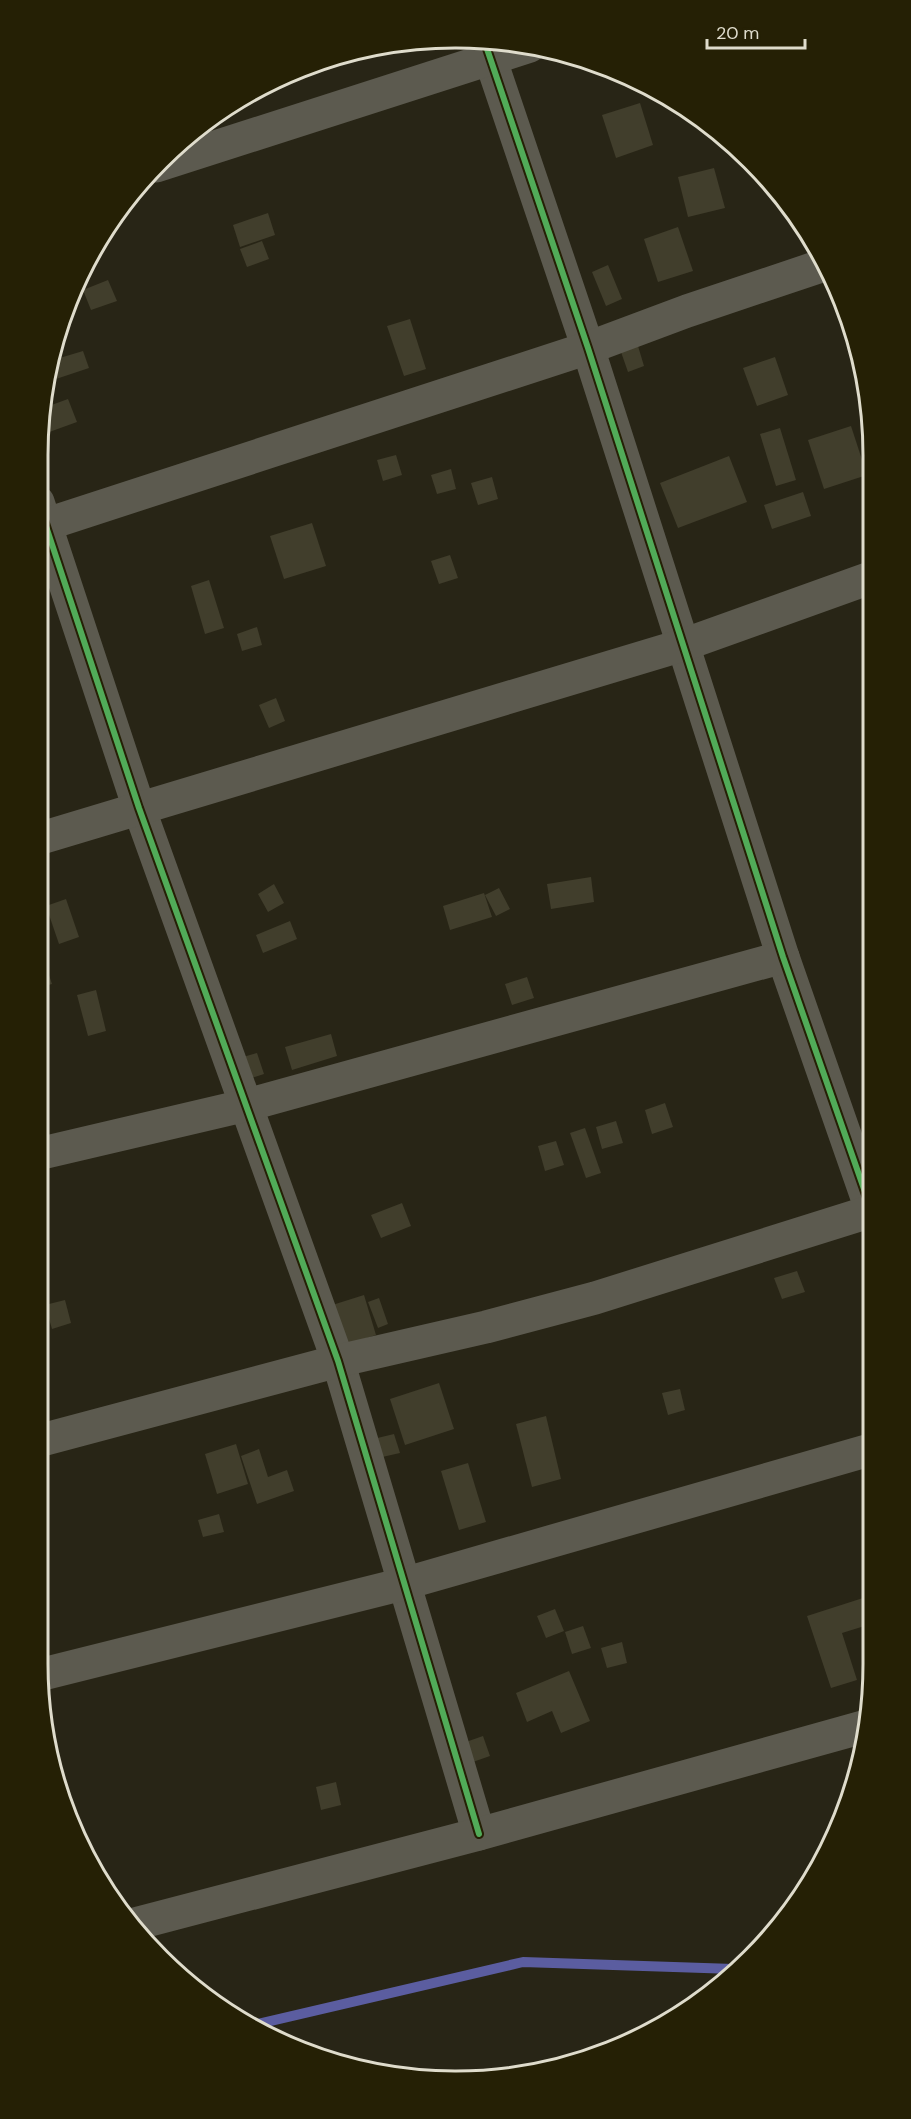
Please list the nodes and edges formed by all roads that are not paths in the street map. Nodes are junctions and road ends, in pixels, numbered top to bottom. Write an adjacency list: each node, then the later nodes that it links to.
1 (487, 50): 2 (street); 4 (street)
2 (176, 159)
3 (817, 267): 4 (street)
4 (588, 348): 5 (street); 8 (street)
5 (48, 516)
6 (48, 541): 9 (street)
7 (863, 581): 8 (street)
8 (683, 645): 9 (street); 11 (street)
9 (139, 808): 10 (street); 12 (street)
10 (48, 836)
11 (783, 957): 12 (street); 14 (street)
12 (247, 1105): 13 (street); 16 (street)
13 (48, 1152)
14 (863, 1185)
15 (863, 1214): 16 (street)
16 (338, 1361): 17 (street); 19 (street)
17 (48, 1438)
18 (863, 1452): 19 (street)
19 (403, 1584): 20 (street); 22 (street)
20 (48, 1674)
21 (858, 1728): 22 (street)
22 (479, 1833): 23 (street)
23 (141, 1922)

